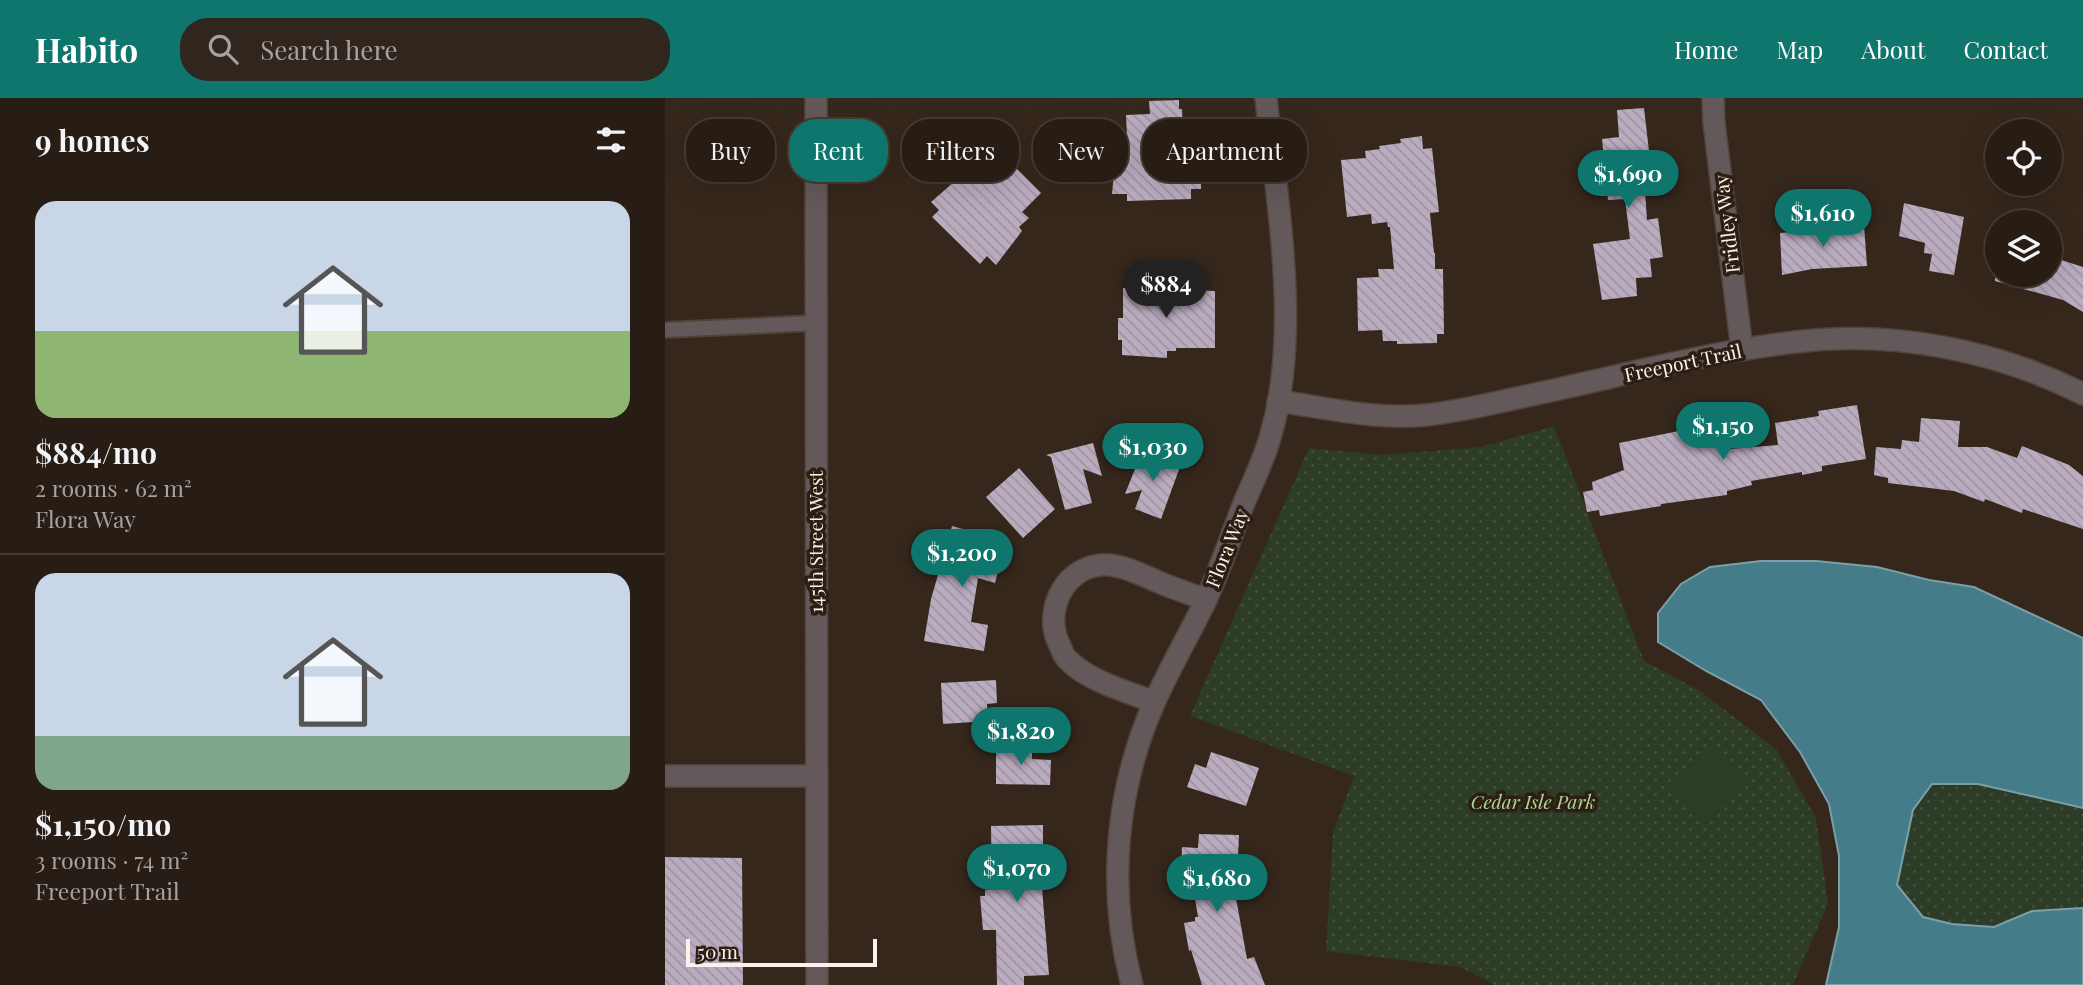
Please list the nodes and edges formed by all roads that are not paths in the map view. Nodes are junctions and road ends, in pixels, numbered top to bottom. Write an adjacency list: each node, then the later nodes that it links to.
1 (816, 98): 4 (street, 145th Street West)
2 (1266, 98): 8 (street, Flora Way)
3 (1713, 98): 6 (street, Fridley Way)
4 (816, 323): 5 (lane); 12 (street, 145th Street West)
5 (665, 330)
6 (1742, 350): 7 (street, Freeport Trail); 8 (street, Freeport Trail)
7 (2083, 394)
8 (1278, 401): 9 (street, Flora Way)
9 (1206, 600): 10 (street, Flora Way); 10 (street, Flora Way)
10 (1154, 702): 14 (street, Flora Way)
11 (665, 776): 12 (street)
12 (817, 776): 13 (street, 145th Street West)
13 (817, 985)
14 (1132, 985)

